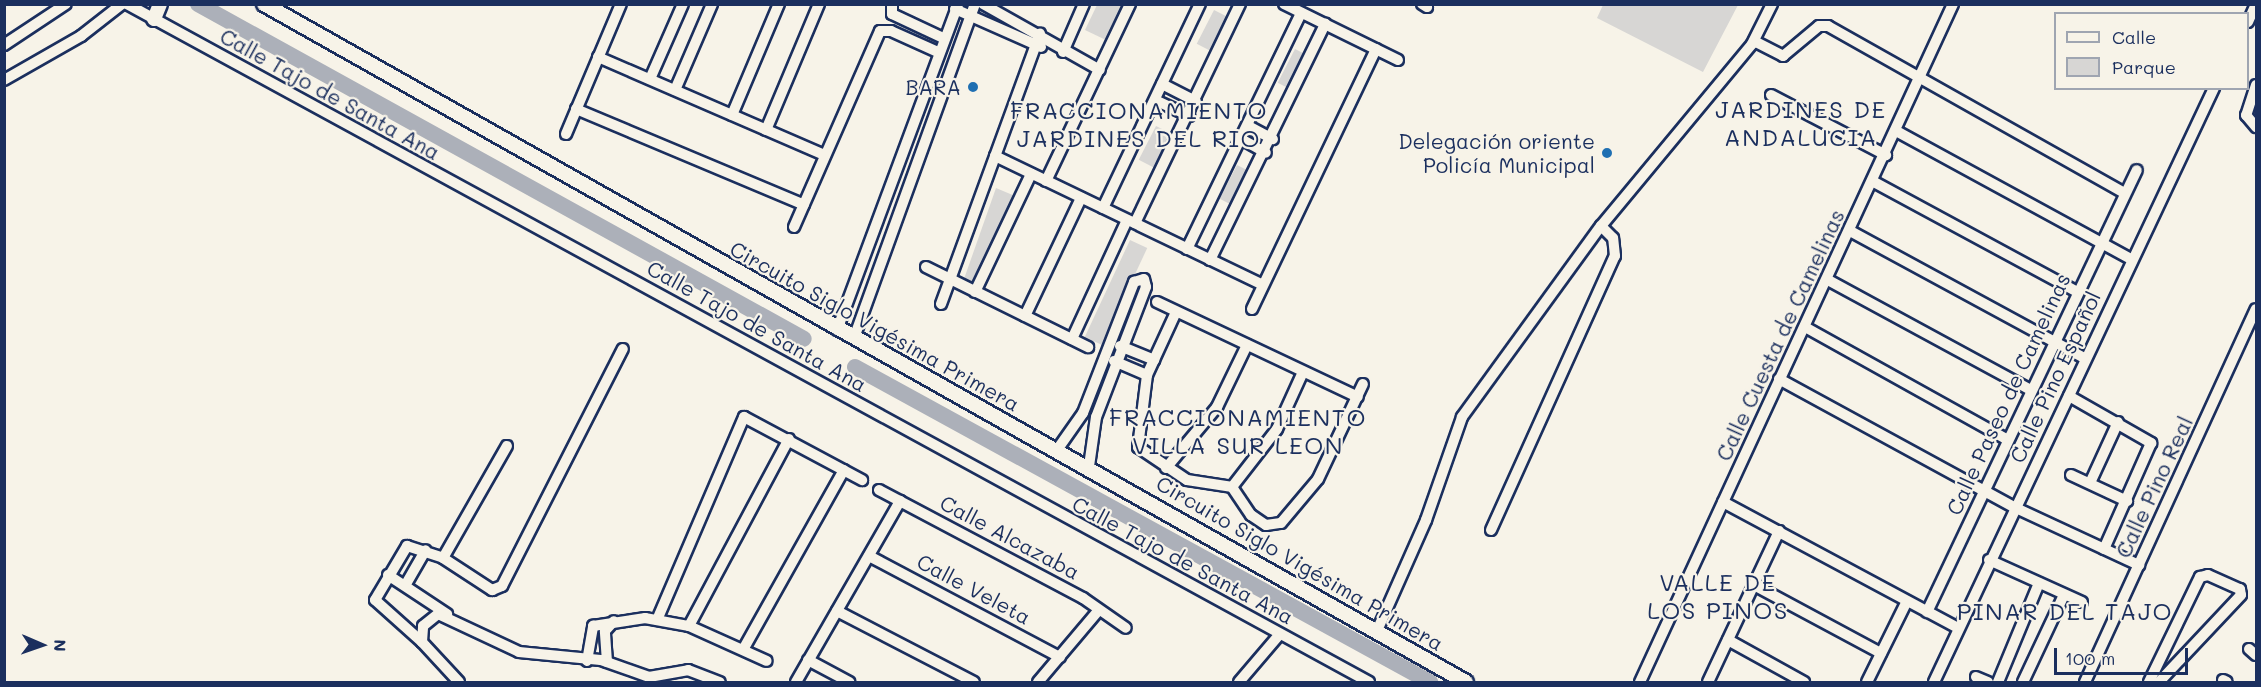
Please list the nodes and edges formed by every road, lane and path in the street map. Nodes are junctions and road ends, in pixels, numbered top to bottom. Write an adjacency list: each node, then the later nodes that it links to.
1 (66, 4): 30 (street)
2 (122, 4): 40 (street)
3 (127, 4): 22 (street, Calle Tajo de Santa Ana)
4 (264, 4): 92 (main road, Circuito Siglo Vigésima Primera)
5 (621, 4): 36 (street)
6 (683, 4): 39 (street)
7 (712, 4): 44 (street)
8 (779, 4): 50 (street)
9 (819, 4): 54 (street)
10 (892, 4): 28 (street)
11 (975, 4): 24 (street)
12 (983, 4): 27 (street)
13 (1084, 4): 35 (street)
14 (1130, 4): 38 (street)
15 (1200, 4): 42 (street)
16 (1240, 4): 48 (street)
17 (1284, 4): 23 (street)
18 (1772, 4): 29 (street)
19 (1953, 4): 41 (street, Calle Cuesta de Camelinas)
20 (2256, 4): 25 (street)
21 (956, 7): 24 (street); 28 (street)
22 (157, 10): 155 (street, Calle Tajo de Santa Ana)
23 (1301, 13): 26 (street); 52 (street)
24 (970, 16): 32 (street); 93 (street)
25 (2249, 18)
26 (1325, 24): 33 (street); 57 (street)
27 (1040, 34): 31 (street); 32 (street)
28 (943, 38): 34 (street)
29 (1754, 41): 41 (street); 73 (street)
30 (4, 45)
31 (1050, 46): 32 (street); 35 (street)
32 (1034, 48): 62 (street)
33 (1376, 49): 37 (street); 82 (street)
34 (938, 52): 60 (street); 92 (street)
35 (1063, 52): 38 (street)
36 (598, 57): 39 (street); 49 (street)
37 (1398, 60)
38 (1100, 70): 65 (street)
39 (650, 79): 44 (street)
40 (4, 80)
41 (1920, 82): 55 (street, Calle Cuesta de Camelinas); 67 (street)
42 (1162, 84): 47 (street); 48 (street)
43 (2256, 85): 53 (street)
44 (675, 90): 50 (street)
45 (2213, 90): 77 (street, Calle Pino Español)
46 (1771, 95): 61 (street)
47 (1155, 100): 51 (street); 70 (street)
48 (1196, 101): 51 (street)
49 (576, 109): 56 (street); 69 (street)
50 (732, 115): 54 (street)
51 (1189, 116): 71 (street)
52 (1250, 127): 57 (street); 58 (street)
53 (2256, 128)
54 (766, 130): 60 (street)
55 (1898, 132): 61 (street, Calle Cuesta de Camelinas); 75 (street)
56 (566, 134)
57 (1273, 139): 59 (street)
58 (1243, 140): 59 (street); 76 (street)
59 (1266, 153): 78 (street)
60 (825, 155): 69 (street)
61 (1887, 155): 66 (street, Calle Cuesta de Camelinas)
62 (995, 156): 64 (street); 80 (street)
63 (2137, 170): 67 (street, Calle Paseo de Camelinas)
64 (1031, 174): 65 (street); 84 (street)
65 (1046, 181): 68 (street)
66 (1874, 182): 74 (street, Calle Cuesta de Camelinas); 83 (street)
67 (2124, 193): 75 (street, Calle Paseo de Camelinas)
68 (1081, 198): 70 (street); 90 (street)
69 (804, 205): 72 (street)
70 (1103, 208): 71 (street)
71 (1131, 222): 76 (street); 94 (street)
72 (794, 226)
73 (1601, 226): 130 (street); 154 (street)
74 (1852, 232): 81 (street, Calle Cuesta de Camelinas); 95 (street)
75 (2102, 241): 77 (street); 83 (street, Calle Paseo de Camelinas)
76 (1187, 249): 78 (street)
77 (2131, 259): 100 (street, Calle Pino Español)
78 (1210, 260): 82 (street)
79 (926, 267): 80 (street)
80 (951, 279): 84 (street); 86 (street)
81 (1828, 280): 91 (street, Calle Cuesta de Camelinas); 107 (street)
82 (1263, 285): 87 (street)
83 (2076, 291): 95 (street, Calle Paseo de Camelinas)
84 (975, 292): 90 (street)
85 (1157, 302): 89 (street)
86 (941, 304)
87 (1252, 309)
88 (2256, 309): 137 (street, Calle Pino Real)
89 (1176, 312): 96 (street); 101 (street)
90 (1025, 316): 94 (street)
91 (1805, 327): 105 (street, Calle Cuesta de Camelinas); 114 (street)
92 (837, 330): 93 (main road, Circuito Siglo Vigésima Primera)
93 (854, 339): 116 (main road, Circuito Siglo Vigésima Primera)
94 (1072, 339): 97 (street)
95 (2054, 340): 100 (street); 107 (street, Calle Paseo de Camelinas)
96 (1247, 345): 103 (street); 118 (street)
97 (1088, 346)
98 (1120, 346): 101 (street); 102 (street); 110 (street)
99 (623, 349): 135 (street)
100 (2084, 358): 108 (street, Calle Pino Español)
101 (1154, 360): 104 (street)
102 (1114, 361): 104 (street); 111 (street)
103 (1303, 372): 109 (street); 123 (street)
104 (1147, 375): 118 (street)
105 (1779, 379): 124 (street); 128 (street, Calle Cuesta de Camelinas)
106 (1363, 384): 109 (street)
107 (2031, 390): 114 (street, Calle Paseo de Camelinas)
108 (2068, 396): 112 (street); 129 (street, Calle Pino Español)
109 (1358, 397): 123 (street)
110 (1083, 413): 111 (street); 116 (street)
111 (1096, 417): 117 (street)
112 (2118, 422): 122 (street); 127 (street)
113 (789, 439): 119 (street); 149 (street); 151 (street)
114 (2006, 439): 124 (street, Calle Paseo de Camelinas)
115 (507, 446): 135 (street)
116 (1057, 450): 117 (main road, Circuito Siglo Vigésima Primera)
117 (1089, 466): 154 (main road, Circuito Siglo Vigésima Primera)
118 (1166, 468): 123 (street)
119 (844, 470): 121 (street); 158 (street)
120 (2071, 475): 122 (street)
121 (862, 480)
122 (2090, 483): 127 (street)
123 (1232, 487)
124 (1986, 489): 129 (street); 147 (street, Calle Paseo de Camelinas)
125 (879, 490): 126 (street, Calle Alcazaba)
126 (900, 501): 134 (street); 146 (street, Calle Alcazaba)
127 (2127, 501): 132 (street)
128 (1723, 502): 131 (street); 175 (street, Calle Cuesta de Camelinas)
129 (2016, 508): 132 (street); 136 (street, Calle Pino Español)
130 (1491, 530)
131 (1779, 531): 141 (street); 143 (street)
132 (2104, 549): 137 (street)
133 (426, 550): 135 (street); 138 (street); 140 (street)
134 (869, 556): 145 (street); 160 (street, Calle Veleta)
135 (443, 558)
136 (1989, 560): 139 (street); 153 (street, Calle Pino Español)
137 (2139, 565): 183 (street, Calle Pino Real)
138 (388, 575): 140 (street); 157 (street)
139 (2039, 583): 142 (street); 181 (street)
140 (406, 584): 148 (street)
141 (1754, 585): 156 (street); 159 (street)
142 (2064, 595): 144 (street); 182 (street)
143 (1907, 601): 147 (street); 159 (street)
144 (2082, 602)
145 (837, 611): 161 (street); 170 (street)
146 (1098, 611): 152 (street, Calle Alcazaba); 160 (street)
147 (1927, 612): 153 (street)
148 (447, 614): 157 (street); 162 (street)
149 (657, 620): 150 (street); 151 (street)
150 (614, 621): 162 (street); 164 (street)
151 (689, 626): 158 (street)
152 (1126, 628)
153 (1958, 628): 179 (street, Calle Pino Español)
154 (1376, 633): 174 (main road, Circuito Siglo Vigésima Primera)
155 (1281, 634): 172 (street); 173 (street, Calle Tajo de Santa Ana)
156 (1728, 640): 176 (street); 177 (street)
157 (422, 642): 166 (street)
158 (744, 648): 163 (street)
159 (1881, 653): 178 (street)
160 (1060, 657): 171 (street)
161 (808, 660): 168 (street); 169 (street)
162 (587, 661): 164 (street)
163 (767, 661)
164 (607, 662): 167 (street)
165 (1976, 677): 180 (street)
166 (459, 682)
167 (717, 682)
168 (796, 682)
169 (849, 682)
170 (974, 682)
171 (1038, 682)
172 (1239, 682)
173 (1369, 682)
174 (1466, 682)
175 (1640, 682)
176 (1708, 682)
177 (1804, 682)
178 (1867, 682)
179 (1934, 682)
180 (1988, 682)
181 (1998, 682)
182 (2023, 682)
183 (2085, 682)
184 (2149, 682): 185 (street)
185 (2159, 682)

